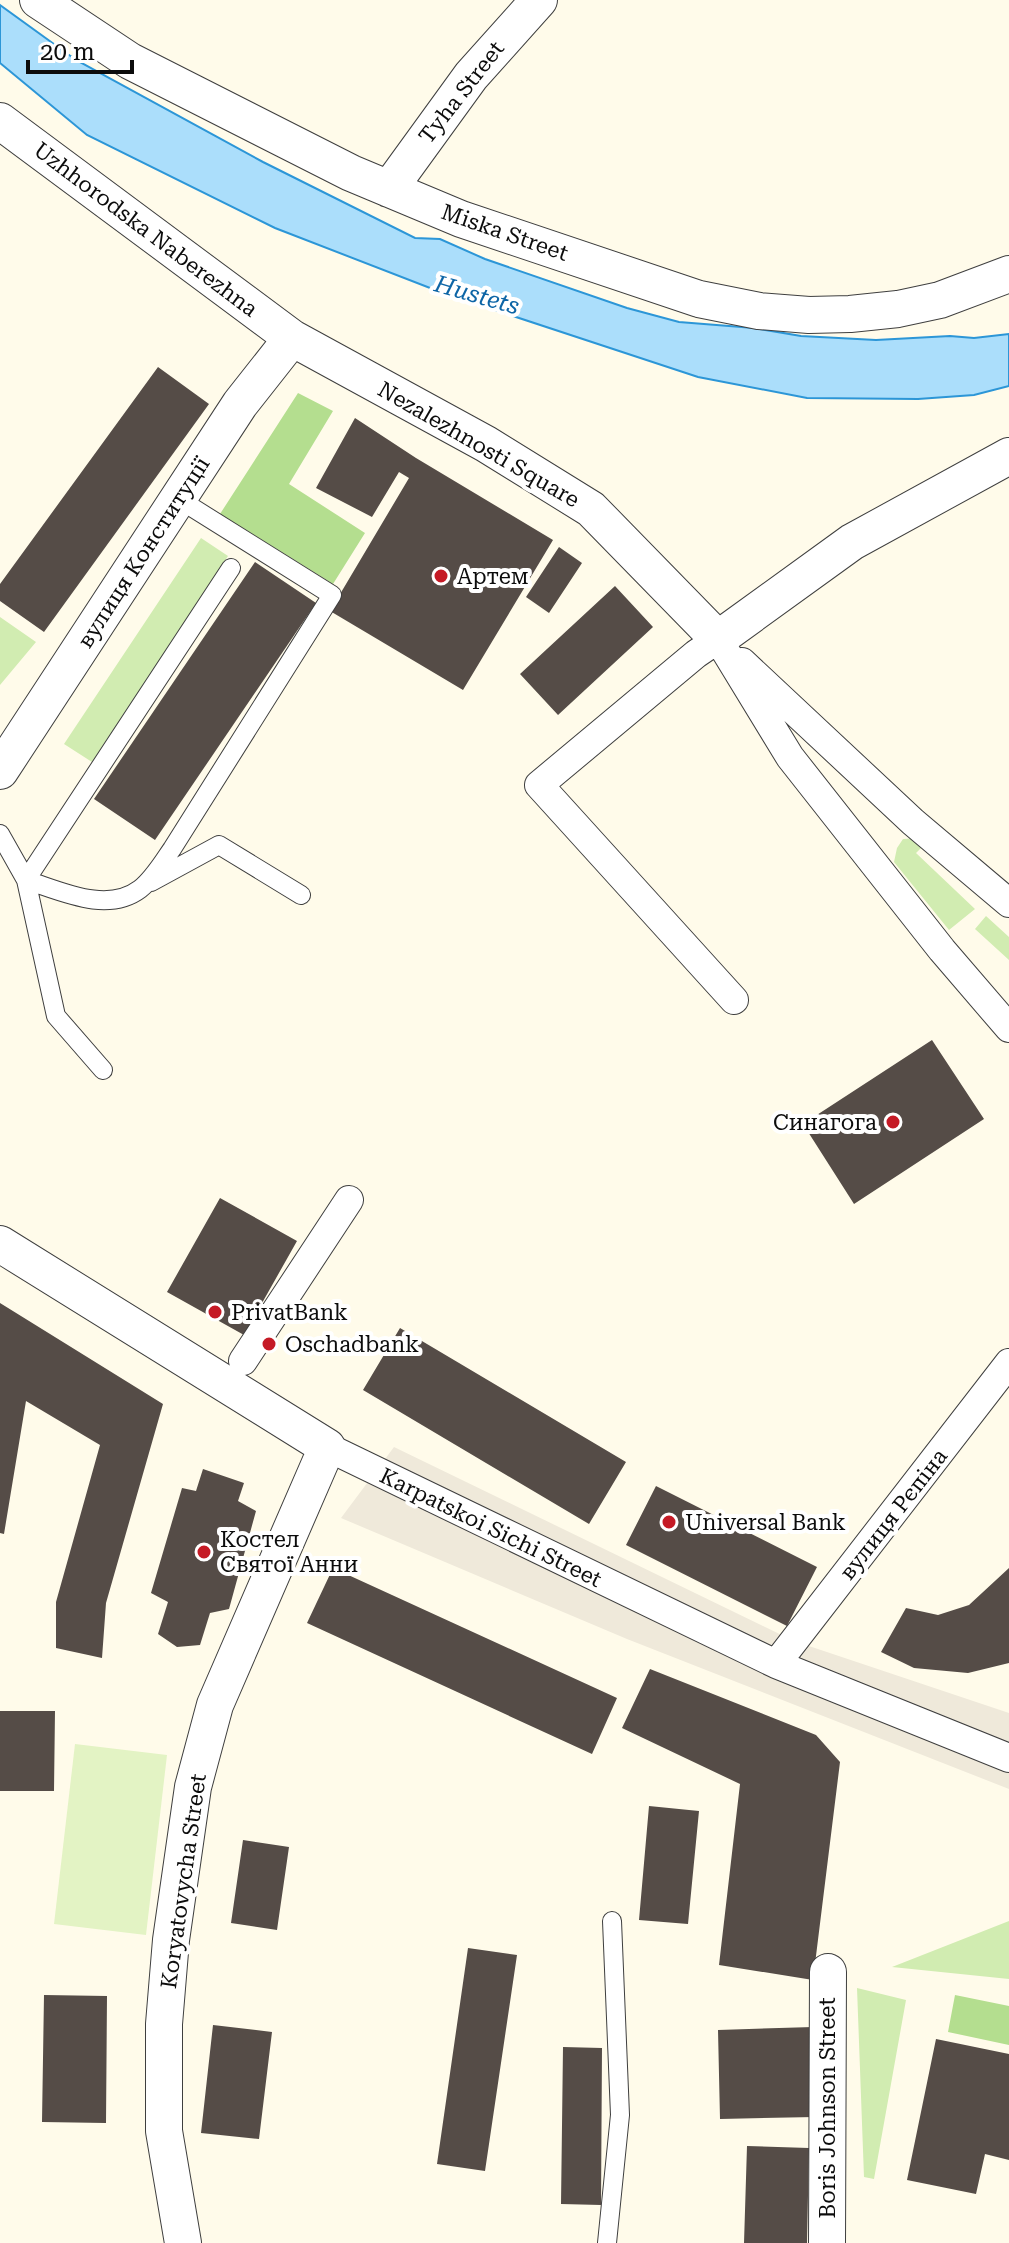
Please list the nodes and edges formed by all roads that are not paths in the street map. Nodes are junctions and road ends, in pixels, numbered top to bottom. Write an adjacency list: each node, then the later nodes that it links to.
1 (38, 0): 4 (street, Miska Street)
2 (539, 0): 4 (street, Tyha Street)
3 (0, 121): 6 (street, Uzhhorodska Naberezhna)
4 (389, 189): 5 (street, Miska Street)
5 (1009, 274)
6 (292, 338): 8 (street, вулиця Конституції); 10 (street, Nezalezhnosti Square)
7 (1009, 456): 10 (street)
8 (177, 498): 11 (street, вулиця Конституції); 14 (lane)
9 (231, 568): 13 (lane)
10 (718, 639): 16 (street, Nezalezhnosti Square); 17 (street); 18 (street, Nezalezhnosti Square)
11 (0, 771)
12 (0, 834): 13 (lane)
13 (26, 880): 14 (lane); 19 (lane)
14 (143, 887): 15 (lane)
15 (301, 895)
16 (1009, 903)
17 (734, 1000)
18 (1009, 1028)
19 (103, 1070)
20 (349, 1200): 22 (street)
21 (0, 1244): 24 (street, Karpatskoi Sichi Street)
22 (243, 1361)
23 (1009, 1363): 25 (street, вулиця Рєпіна)
24 (327, 1447): 25 (street, Karpatskoi Sichi Street); 29 (street, Koryatovycha Street)
25 (776, 1664): 26 (street, Karpatskoi Sichi Street)
26 (1009, 1758)
27 (612, 1921): 30 (lane)
28 (828, 1972): 31 (street, Boris Johnson Street)
29 (183, 2243)
30 (607, 2243)
31 (827, 2243)

